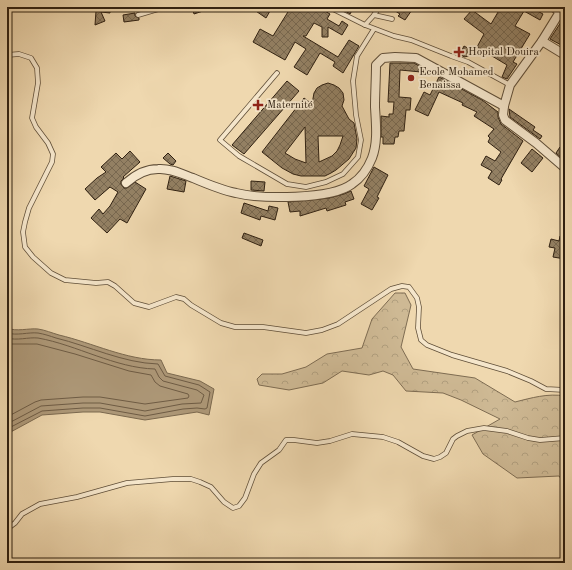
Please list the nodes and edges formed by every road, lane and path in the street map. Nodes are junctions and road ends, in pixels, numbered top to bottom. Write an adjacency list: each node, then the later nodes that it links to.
1 (165, 7): 6 (lane)
2 (329, 7): 9 (lane)
3 (379, 7): 7 (lane)
4 (553, 7): 5 (street)
5 (562, 9): 11 (street)
6 (138, 15)
7 (374, 15): 8 (lane); 9 (lane)
8 (392, 20)
9 (365, 26): 10 (lane)
10 (374, 29): 14 (lane); 15 (lane)
11 (542, 41): 13 (street); 15 (street)
12 (7, 55): 19 (lane)
13 (565, 55)
14 (277, 73)
15 (510, 85): 16 (street)
16 (504, 106): 17 (street); 18 (street)
17 (565, 168)
18 (126, 183)
19 (565, 390)
20 (565, 438): 21 (lane)
21 (7, 529)

